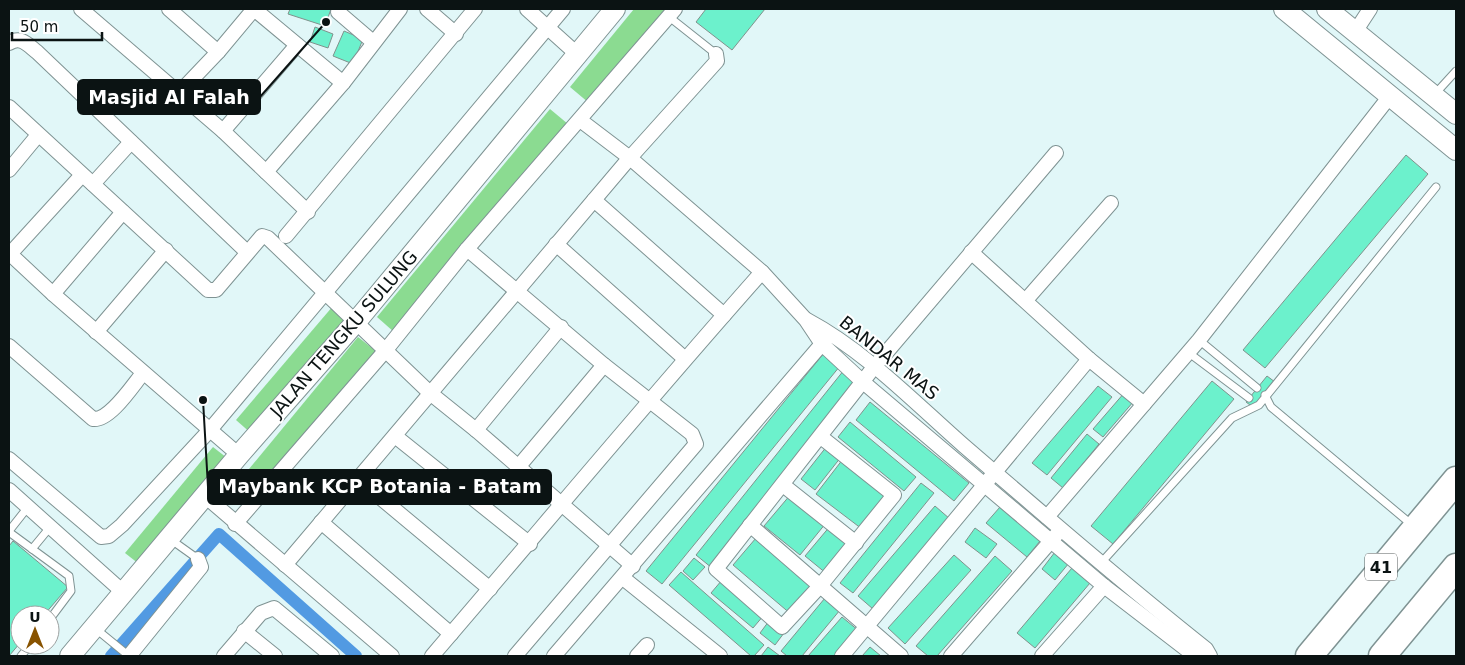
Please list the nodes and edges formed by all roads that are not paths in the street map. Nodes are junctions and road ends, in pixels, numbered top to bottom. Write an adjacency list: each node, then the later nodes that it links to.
1 (81, 9): 25 (street)
2 (169, 9): 20 (street)
3 (400, 9): 17 (street)
4 (427, 9): 16 (street)
5 (475, 9): 16 (street)
6 (527, 9): 14 (street)
7 (563, 9): 14 (street)
8 (615, 9): 22 (street, JALAN TENGKU SULUNG)
9 (1327, 9): 15 (street)
10 (1370, 9): 15 (street)
11 (338, 12): 17 (street)
12 (672, 12): 21 (lane); 30 (street)
13 (1293, 13): 26 (street)
14 (548, 26): 22 (street); 55 (street)
15 (1355, 32): 27 (street)
16 (456, 34): 45 (street)
17 (373, 42): 24 (street)
18 (9, 43): 33 (street)
19 (297, 45): 20 (street); 24 (street); 31 (street)
20 (218, 52): 25 (street)
21 (716, 54): 36 (street)
22 (578, 55): 59 (street, JALAN TENGKU SULUNG)
23 (1456, 71): 27 (lane)
24 (343, 83): 38 (street)
25 (179, 93): 31 (street)
26 (1390, 96): 34 (street); 63 (street)
27 (1433, 97): 29 (street)
28 (9, 107): 32 (street)
29 (1456, 114)
30 (580, 120): 36 (street, BANDAR MAS); 48 (street)
31 (223, 131): 38 (street)
32 (38, 135): 37 (street); 39 (street)
33 (131, 142): 40 (street); 50 (street)
34 (1456, 150)
35 (1056, 153): 51 (street)
36 (630, 158): 42 (street); 53 (street, BANDAR MAS)
37 (9, 170)
38 (266, 172): 45 (street)
39 (82, 174): 40 (street); 52 (street)
40 (93, 184): 44 (street)
41 (1436, 187): 75 (lane)
42 (594, 200): 47 (street); 58 (street)
43 (1111, 203): 57 (street)
44 (123, 212): 49 (street); 56 (street)
45 (308, 212): 46 (street)
46 (286, 236)
47 (556, 244): 54 (street); 67 (street)
48 (468, 249): 54 (street); 65 (street)
49 (166, 250): 50 (street); 61 (street)
50 (248, 252): 55 (street)
51 (971, 252): 57 (street); 70 (street)
52 (9, 253): 56 (street)
53 (762, 272): 58 (street); 62 (street, BANDAR MAS)
54 (518, 290): 60 (street); 74 (street)
55 (324, 292): 59 (street); 82 (street)
56 (53, 294): 61 (street)
57 (1026, 300): 68 (street)
58 (724, 315): 67 (street)
59 (355, 323): 65 (street); 85 (street, JALAN TENGKU SULUNG)
60 (560, 327): 69 (street); 81 (street)
61 (96, 332): 71 (street)
62 (826, 338): 70 (street, BANDAR MAS); 72 (street, BANDAR MAS); 114 (street)
63 (1200, 340): 66 (street); 73 (lane)
64 (9, 346): 71 (street)
65 (386, 351): 74 (street); 99 (street)
66 (1189, 353): 76 (lane); 78 (street)
67 (684, 358): 77 (street)
68 (1089, 359): 78 (street); 88 (street)
69 (604, 365): 77 (street); 87 (street)
70 (874, 367): 72 (street); 88 (street, BANDAR MAS)
71 (143, 373): 82 (street)
72 (863, 382): 84 (street); 92 (street, BANDAR MAS)
73 (1257, 388)
74 (430, 394): 81 (street); 83 (street)
75 (1266, 396): 79 (lane); 80 (lane)
76 (1249, 398)
77 (649, 399): 95 (street); 109 (street)
78 (1144, 404): 97 (street)
79 (1258, 405): 80 (lane); 112 (lane)
80 (1272, 407): 103 (lane)
81 (476, 430): 87 (street)
82 (209, 431): 85 (street); 86 (street)
83 (395, 436): 89 (street); 108 (street)
84 (822, 436): 91 (street); 107 (street)
85 (239, 455): 94 (street, JALAN TENGKU SULUNG)
86 (9, 459)
87 (519, 466): 95 (street)
88 (994, 472): 92 (street); 97 (street, BANDAR MAS)
89 (358, 478): 98 (street); 119 (street)
90 (1456, 480): 103 (highway, 41)
91 (783, 484): 100 (street); 107 (street)
92 (983, 486): 105 (street, BANDAR MAS); 122 (street)
93 (9, 490): 96 (street)
94 (205, 496): 99 (street); 106 (street, JALAN TENGKU SULUNG)
95 (562, 505): 108 (street); 109 (street)
96 (28, 507): 101 (street); 104 (lane)
97 (1047, 517): 102 (street, BANDAR MAS)
98 (321, 522): 113 (street); 125 (street)
99 (235, 524): 113 (street)
100 (750, 525): 117 (street); 117 (street)
101 (51, 526): 110 (lane); 120 (street)
102 (1061, 528): 105 (street); 112 (street, BANDAR MAS)
103 (1415, 528): 144 (highway, 41)
104 (9, 531): 110 (lane)
105 (1050, 540): 118 (street, BANDAR MAS); 140 (street)
106 (175, 543): 111 (lane); 120 (street, JALAN TENGKU SULUNG)
107 (856, 543): 117 (street)
108 (530, 544): 119 (street)
109 (610, 546): 114 (street); 134 (street)
110 (32, 549): 121 (lane)
111 (198, 559): 127 (street)
112 (1100, 564): 143 (street, BANDAR MAS)
113 (285, 565): 132 (street)
114 (633, 566): 116 (street)
115 (1456, 567): 145 (highway)
116 (623, 578): 135 (street); 137 (street)
117 (820, 586): 122 (street)
118 (1104, 586): 141 (street); 142 (street, BANDAR MAS)
119 (490, 589): 125 (street)
120 (122, 592): 124 (street, JALAN TENGKU SULUNG)
121 (60, 605)
122 (866, 627): 138 (street); 139 (street)
123 (244, 631): 129 (street); 130 (street); 131 (street)
124 (100, 632): 127 (lane); 128 (street, JALAN TENGKU SULUNG)
125 (451, 634): 133 (street)
126 (647, 645): 136 (street)
127 (127, 654)
128 (70, 656)
129 (224, 656)
130 (275, 656)
131 (332, 656)
132 (392, 656)
133 (432, 656)
134 (515, 656)
135 (554, 656)
136 (637, 656)
137 (720, 656)
138 (842, 656)
139 (901, 656)
140 (951, 656)
141 (1042, 656)
142 (1195, 656)
143 (1210, 656)
144 (1309, 656)
145 (1382, 656)

